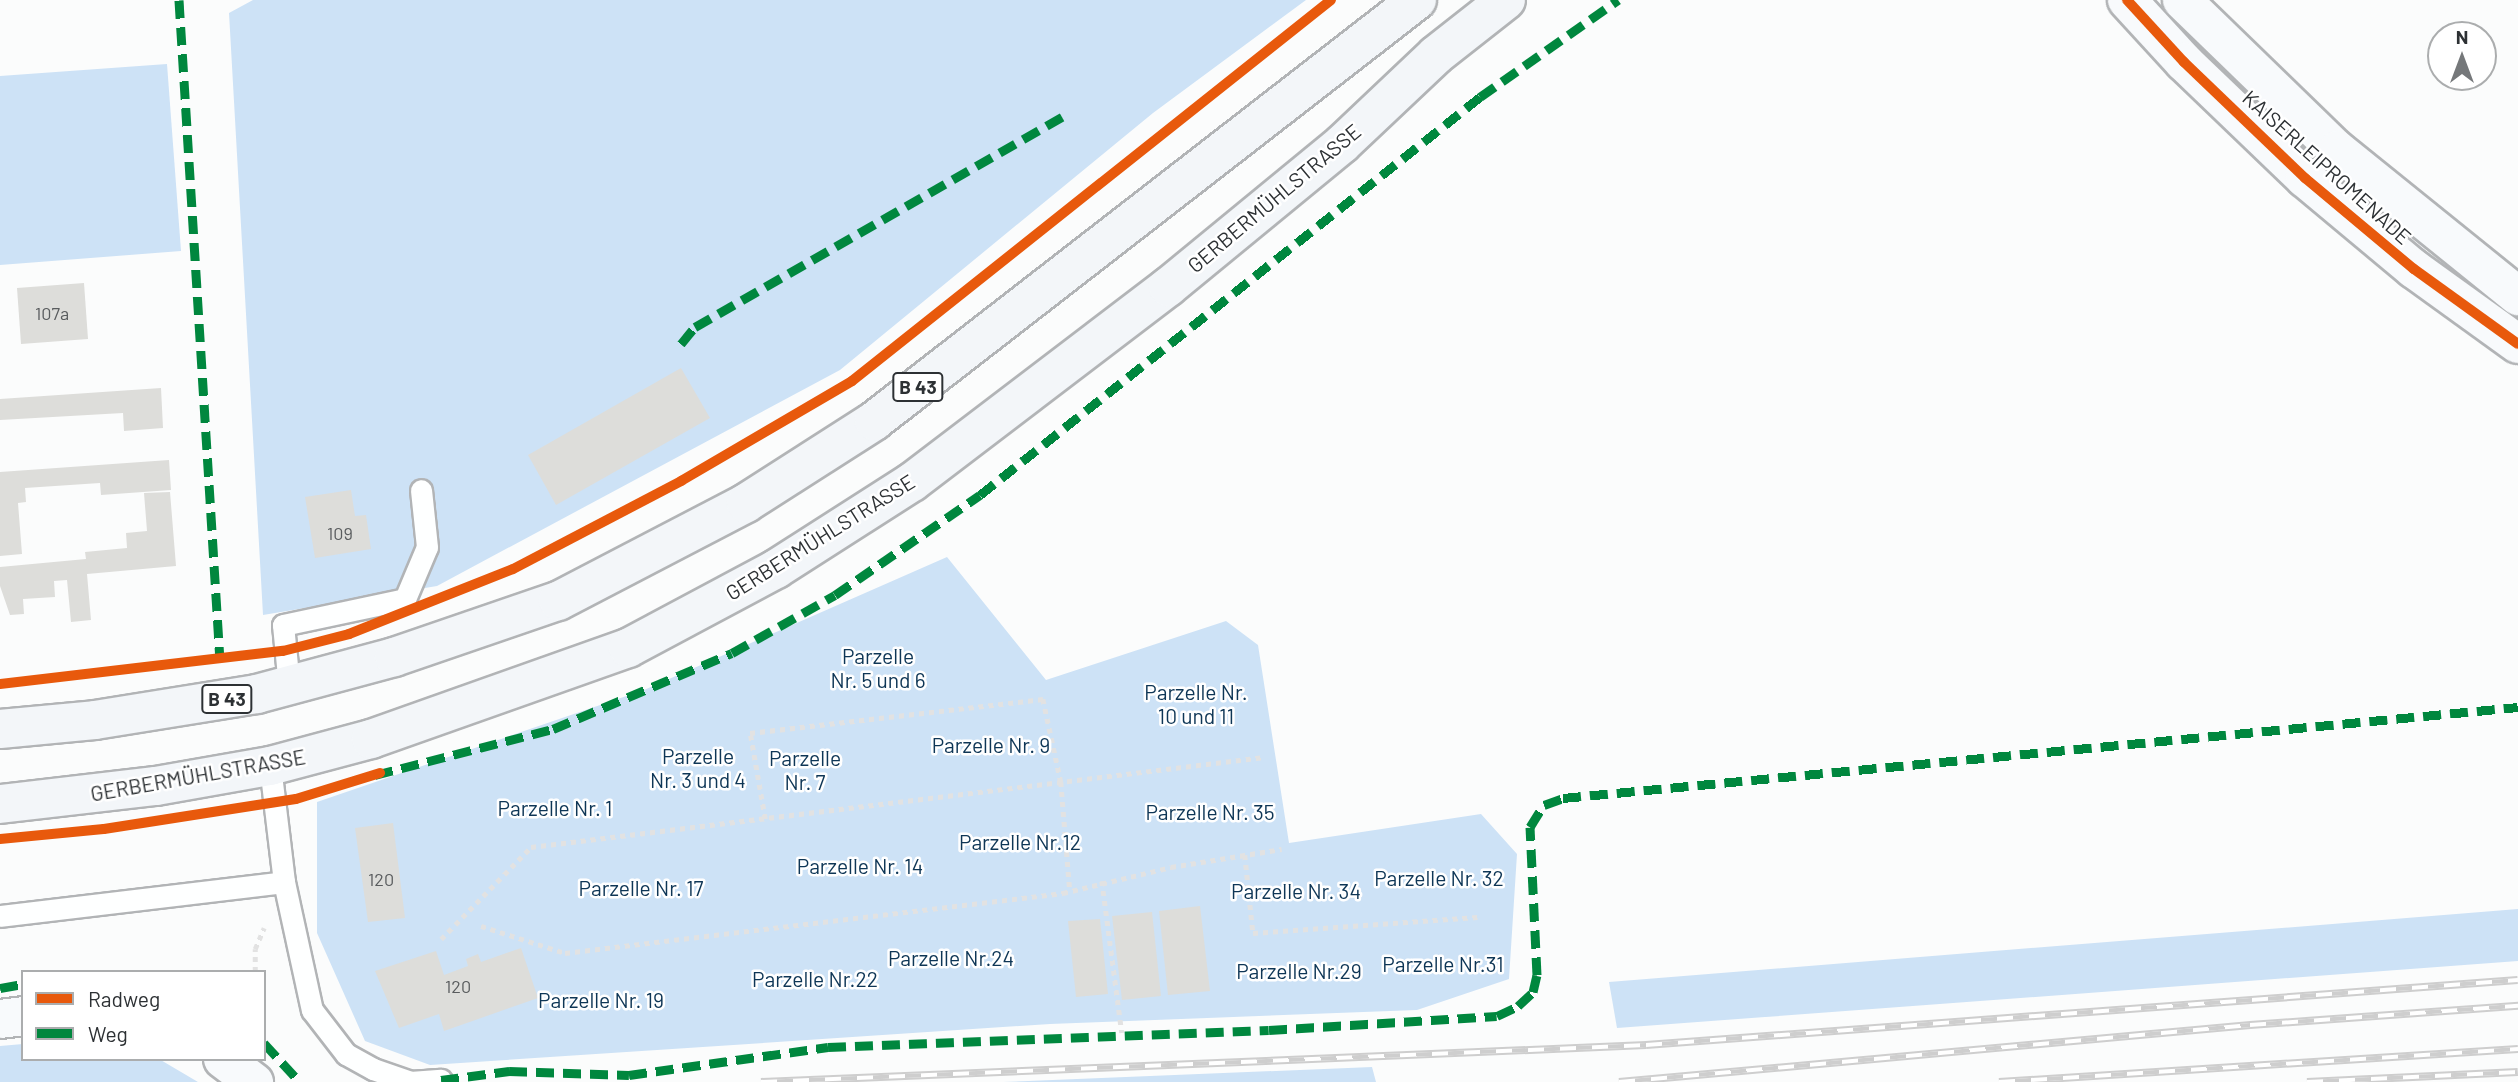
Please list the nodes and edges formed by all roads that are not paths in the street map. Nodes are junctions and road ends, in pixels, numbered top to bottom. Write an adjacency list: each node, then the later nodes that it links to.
1 (1417, 0): 8 (main road, B 43)
2 (1506, 0): 10 (main road, GERBERMÜHLSTRASSE)
3 (2127, 0): 6 (main road, KAISERLEIPROMENADE)
4 (2182, 0): 5 (main road, KAISERLEIPROMENADE)
5 (2518, 296)
6 (2518, 344)
7 (421, 490): 8 (lane)
8 (289, 686): 9 (main road, B 43)
9 (0, 729)
10 (270, 766): 11 (main road, GERBERMÜHLSTRASSE); 12 (lane)
11 (0, 804)
12 (284, 882): 13 (lane); 17 (lane)
13 (0, 916)
14 (21, 1016): 15 (main road)
15 (0, 1020)
16 (226, 1061): 18 (main road)
17 (441, 1080)
18 (254, 1082)

